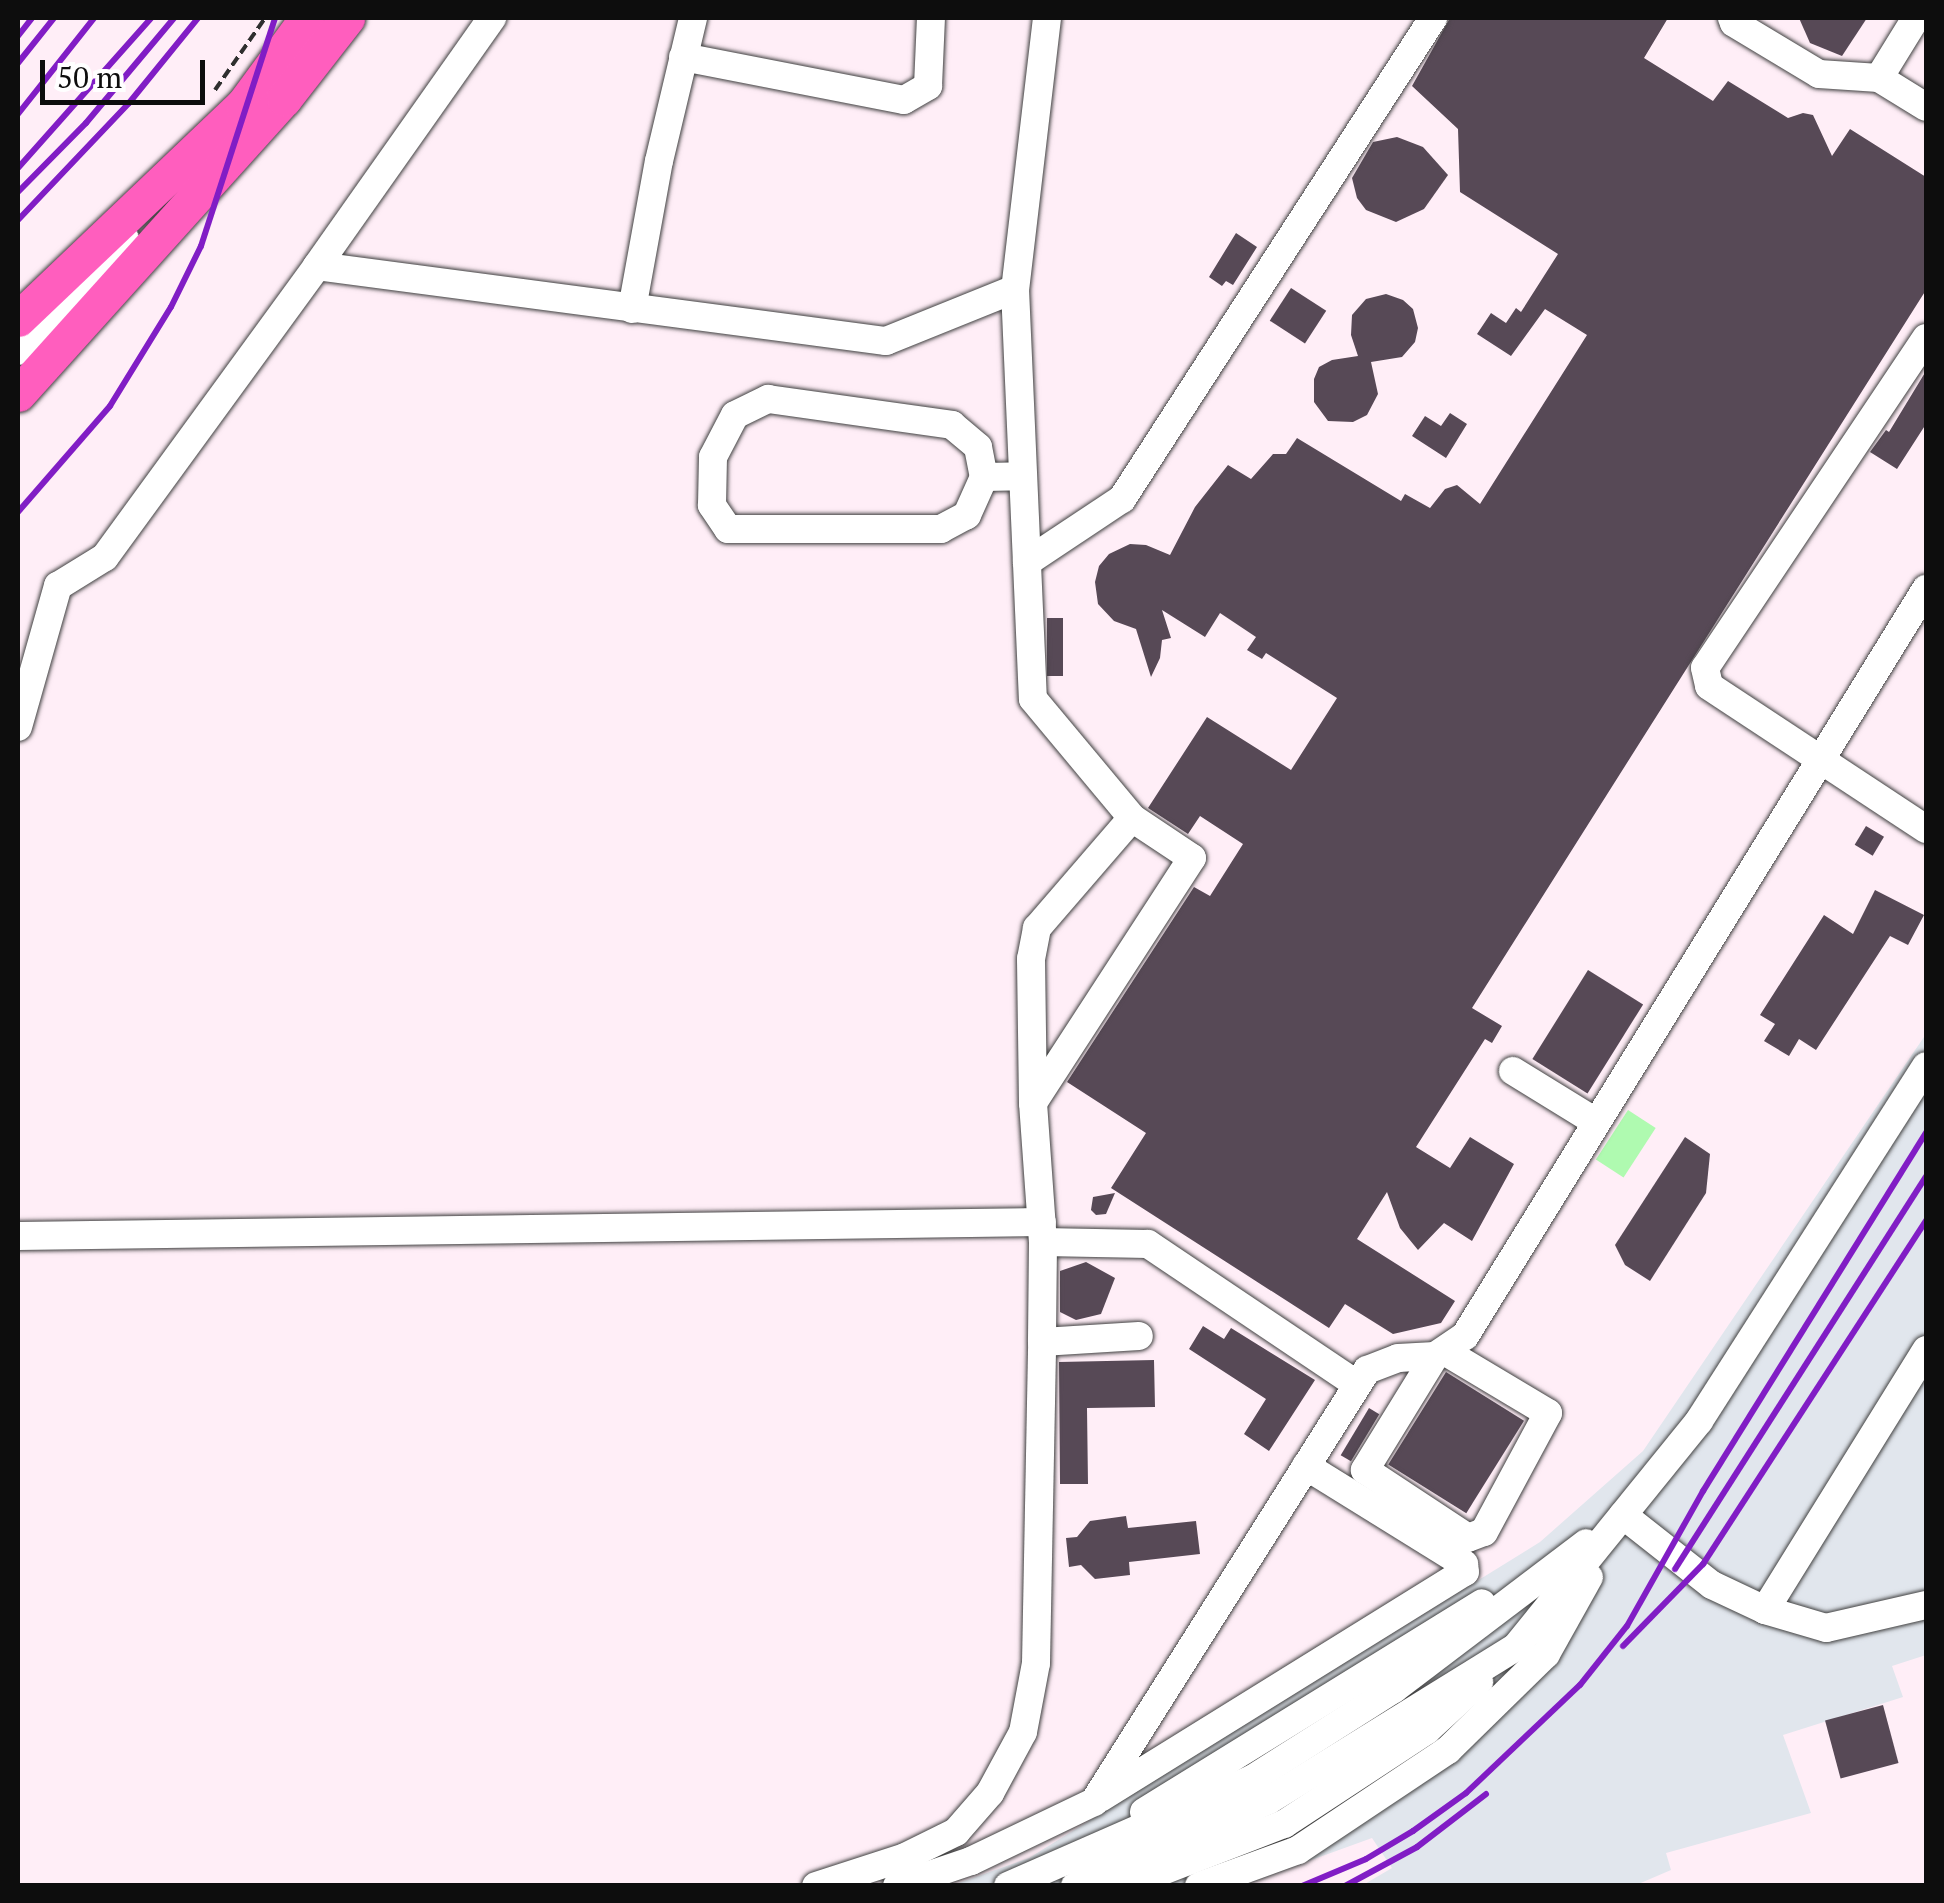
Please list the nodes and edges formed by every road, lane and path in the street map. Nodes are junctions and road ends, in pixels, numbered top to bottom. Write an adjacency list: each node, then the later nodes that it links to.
1 (307, 18): 13 (main road)
2 (347, 18): 22 (main road)
3 (492, 18): 15 (street)
4 (693, 18): 10 (street)
5 (931, 18): 10 (street)
6 (1047, 18): 16 (street)
7 (1434, 18): 25 (street)
8 (1732, 18): 11 (street)
9 (1916, 18): 11 (street)
10 (684, 57): 17 (street)
11 (1879, 78): 12 (street)
12 (1926, 107)
13 (234, 114): 14 (main road); 21 (street)
14 (180, 165): 18 (main road); 19 (main road)
15 (317, 266): 17 (street); 27 (street)
16 (1015, 288): 17 (street); 23 (street)
17 (632, 310)
18 (18, 319)
19 (18, 335)
20 (1926, 338): 28 (street)
21 (18, 351)
22 (18, 394)
23 (1023, 476): 24 (street); 25 (street)
24 (984, 477): 24 (street)
25 (1027, 562): 29 (street)
26 (1926, 589): 28 (street)
27 (18, 727)
28 (1818, 761): 30 (street); 34 (street)
29 (1132, 818): 33 (street); 33 (street)
30 (1926, 828)
31 (1926, 1066): 43 (street)
32 (1512, 1071): 34 (street)
33 (1033, 1103): 35 (street)
34 (1596, 1122): 40 (street)
35 (1042, 1232): 36 (street); 38 (street); 41 (street)
36 (18, 1236)
37 (1139, 1336): 38 (street)
38 (1042, 1342): 49 (street)
39 (1926, 1350): 45 (street)
40 (1440, 1354): 40 (street); 41 (street)
41 (1356, 1384): 42 (street)
42 (1306, 1466): 47 (street); 47 (street)
43 (1623, 1515): 45 (street); 46 (street); 48 (street); 53 (street)
44 (1926, 1604): 45 (street)
45 (1765, 1610)
46 (1516, 1646): 48 (street); 52 (street)
47 (1094, 1802): 50 (street)
48 (1064, 1876): 51 (street)
49 (816, 1886)
50 (896, 1886)
51 (1008, 1886)
52 (1124, 1886)
53 (1200, 1886)

